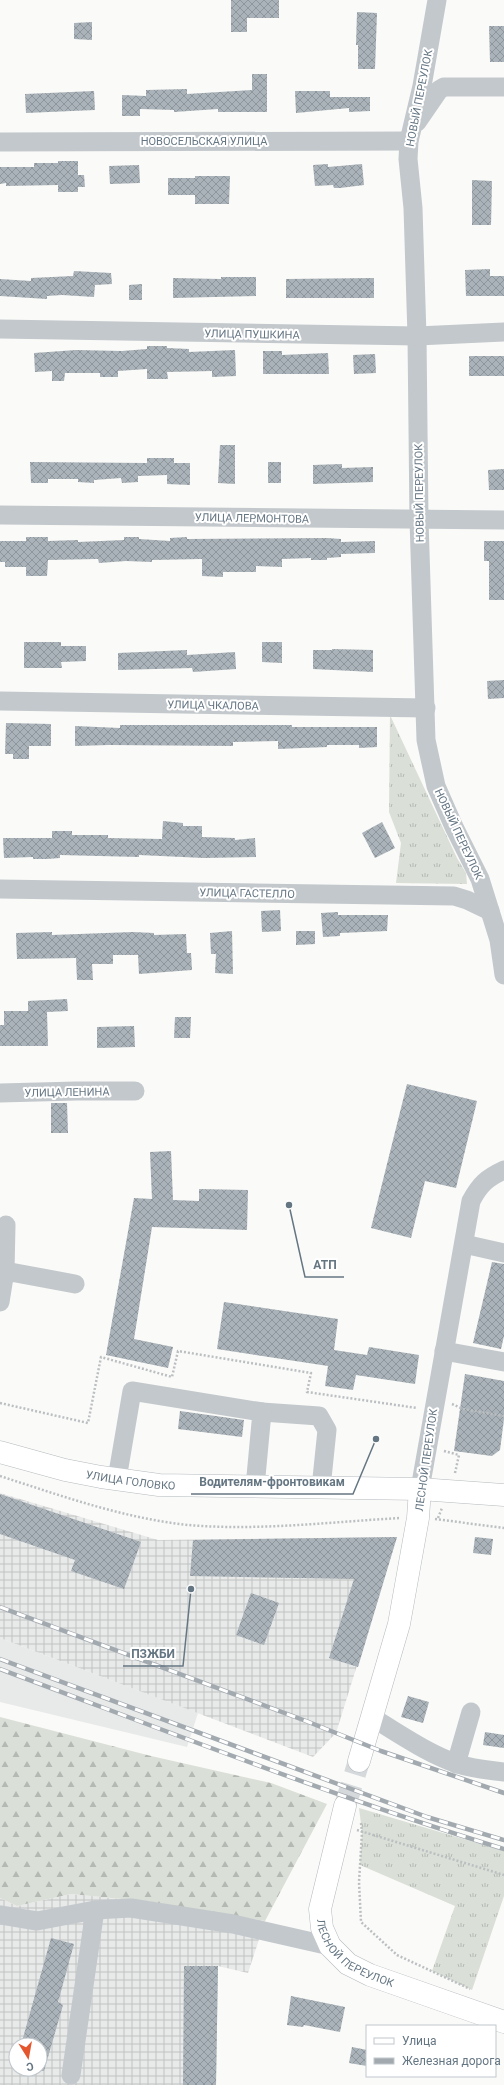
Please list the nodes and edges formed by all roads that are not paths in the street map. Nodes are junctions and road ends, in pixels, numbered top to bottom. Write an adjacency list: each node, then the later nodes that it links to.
1 (438, 0): 3 (street, НОВЫЙ ПЕРЕУЛОК)
2 (504, 87): 3 (street)
3 (410, 134): 4 (street, НОВОСЕЛЬСКАЯ УЛИЦА); 7 (street, НОВЫЙ ПЕРЕУЛОК)
4 (0, 142)
5 (0, 329): 7 (street, УЛИЦА ПУШКИНА)
6 (504, 332): 7 (street, УЛИЦА ПУШКИНА)
7 (417, 336): 9 (street, НОВЫЙ ПЕРЕУЛОК)
8 (0, 515): 9 (street, УЛИЦА ЛЕРМОНТОВА)
9 (419, 520): 10 (street, УЛИЦА ЛЕРМОНТОВА); 12 (street, НОВЫЙ ПЕРЕУЛОК)
10 (504, 520)
11 (0, 701): 12 (street, УЛИЦА ЧКАЛОВА)
12 (426, 708): 14 (street, НОВЫЙ ПЕРЕУЛОК)
13 (0, 889): 14 (street, УЛИЦА ГАСТЕЛЛО)
14 (490, 911): 15 (street, НОВЫЙ ПЕРЕУЛОК)
15 (504, 975)
16 (135, 1091): 17 (street, УЛИЦА ЛЕНИНА)
17 (0, 1093)
18 (504, 1170): 20 (street, ЛЕСНОЙ ПЕРЕУЛОК)
19 (6, 1225): 22 (street)
20 (464, 1244): 21 (street); 25 (street, ЛЕСНОЙ ПЕРЕУЛОК)
21 (504, 1253)
22 (5, 1271): 23 (street); 24 (street)
23 (75, 1284)
24 (0, 1302)
25 (444, 1351): 26 (street); 32 (street, ЛЕСНОЙ ПЕРЕУЛОК)
26 (504, 1362)
27 (262, 1412): 29 (street); 30 (street); 31 (street)
28 (0, 1452): 29 (main road, УЛИЦА ГОЛОВКО)
29 (117, 1479): 30 (main road, УЛИЦА ГОЛОВКО)
30 (255, 1486): 31 (main road, УЛИЦА ГОЛОВКО)
31 (320, 1488): 32 (main road, УЛИЦА ГОЛОВКО)
32 (420, 1489): 33 (main road, УЛИЦА ГОЛОВКО); 35 (main road, ЛЕСНОЙ ПЕРЕУЛОК)
33 (504, 1495)
34 (471, 1712): 37 (street)
35 (373, 1718): 36 (main road, ЛЕСНОЙ ПЕРЕУЛОК); 37 (street)
36 (359, 1761)
37 (456, 1764): 38 (street)
38 (504, 1772)
39 (348, 1816): 42 (main road, ЛЕСНОЙ ПЕРЕУЛОК)
40 (95, 1910): 41 (street); 42 (street); 44 (street)
41 (0, 1915)
42 (330, 1946): 43 (main road, ЛЕСНОЙ ПЕРЕУЛОК)
43 (504, 2022)
44 (72, 2075)

